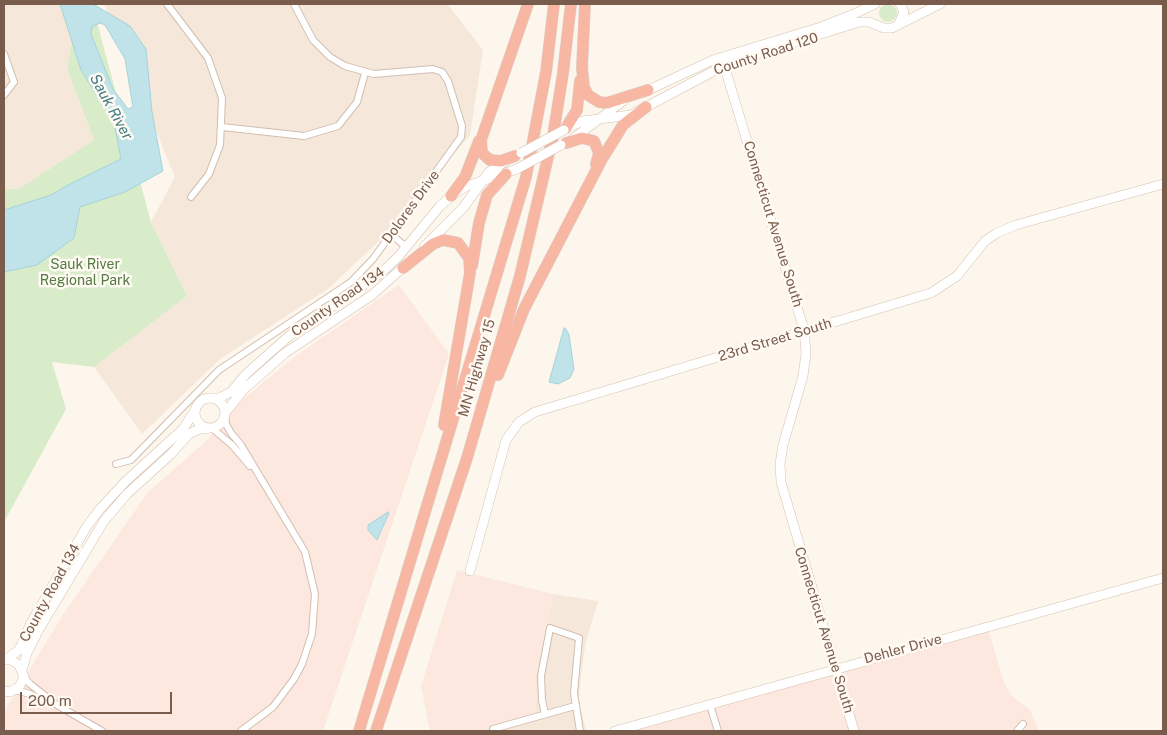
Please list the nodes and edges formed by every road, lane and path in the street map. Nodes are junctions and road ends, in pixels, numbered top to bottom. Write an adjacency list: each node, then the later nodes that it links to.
1 (167, 4): 20 (street)
2 (294, 4): 15 (street, Dolores Drive)
3 (528, 4): 22 (highway)
4 (554, 4): 45 (highway, MN Highway 15)
5 (571, 4): 42 (highway, MN Highway 15)
6 (585, 4): 14 (highway)
7 (876, 4): 11 (street); 16 (street, County Road 120)
8 (900, 4): 10 (street)
9 (940, 4): 10 (street)
10 (899, 24): 11 (street, County Road 120)
11 (881, 26): 13 (street, County Road 120)
12 (4, 54): 17 (street)
13 (724, 65): 18 (street, County Road 120); 37 (street, Connecticut Avenue South)
14 (582, 66): 16 (highway); 21 (highway)
15 (365, 73): 20 (street); 32 (street, Dolores Drive)
16 (648, 90): 19 (street, County Road 120)
17 (4, 95)
18 (646, 107): 19 (street, County Road 120); 28 (highway)
19 (600, 120): 21 (street, County Road 120); 23 (street, County Road 120)
20 (222, 126): 31 (street)
21 (565, 129): 24 (street, County Road 120, bridge)
22 (482, 135): 24 (highway); 30 (highway)
23 (564, 144): 25 (street, County Road 120, bridge); 28 (highway)
24 (518, 154): 27 (street, County Road 134)
25 (517, 169): 26 (street, County Road 134)
26 (506, 174): 27 (street, County Road 134); 35 (highway)
27 (482, 181): 30 (street, County Road 134); 34 (street, County Road 134)
28 (590, 182): 42 (highway)
29 (1163, 184): 37 (street, 23rd Street South)
30 (451, 196): 33 (street, County Road 134)
31 (191, 197)
32 (392, 235): 33 (street); 43 (street, Dolores Drive)
33 (406, 247): 36 (street); 38 (street, County Road 134)
34 (403, 268): 35 (highway); 36 (street, County Road 134)
35 (466, 298): 45 (highway)
36 (319, 330): 40 (street, County Road 134)
37 (804, 330): 46 (street, 23rd Street South); 49 (street, Connecticut Avenue South)
38 (211, 398): 39 (street); 40 (street)
39 (194, 412): 41 (street); 48 (street, County Road 134)
40 (225, 414): 41 (street); 44 (street)
41 (210, 429): 44 (street); 50 (street, County Road 134)
42 (466, 458): 62 (highway, MN Highway 15)
43 (116, 464)
44 (253, 468): 60 (street)
45 (428, 499): 61 (highway, MN Highway 15)
46 (470, 571)
47 (1163, 578): 49 (street, Dehler Drive)
48 (5, 660): 50 (street)
49 (835, 668): 54 (street, Dehler Drive); 66 (street, Connecticut Avenue South)
50 (23, 673): 51 (street, County Road 134); 53 (street)
51 (15, 690): 52 (street); 53 (street)
52 (4, 692)
53 (57, 705): 59 (street)
54 (710, 705): 64 (street, Dehler Drive); 65 (street)
55 (575, 706): 56 (street); 56 (street); 63 (street)
56 (545, 714): 58 (street)
57 (1023, 724): 67 (street)
58 (493, 729)
59 (102, 731)
60 (241, 731)
61 (359, 731)
62 (376, 731)
63 (580, 731)
64 (616, 731)
65 (718, 731)
66 (854, 731)
67 (1017, 731)

